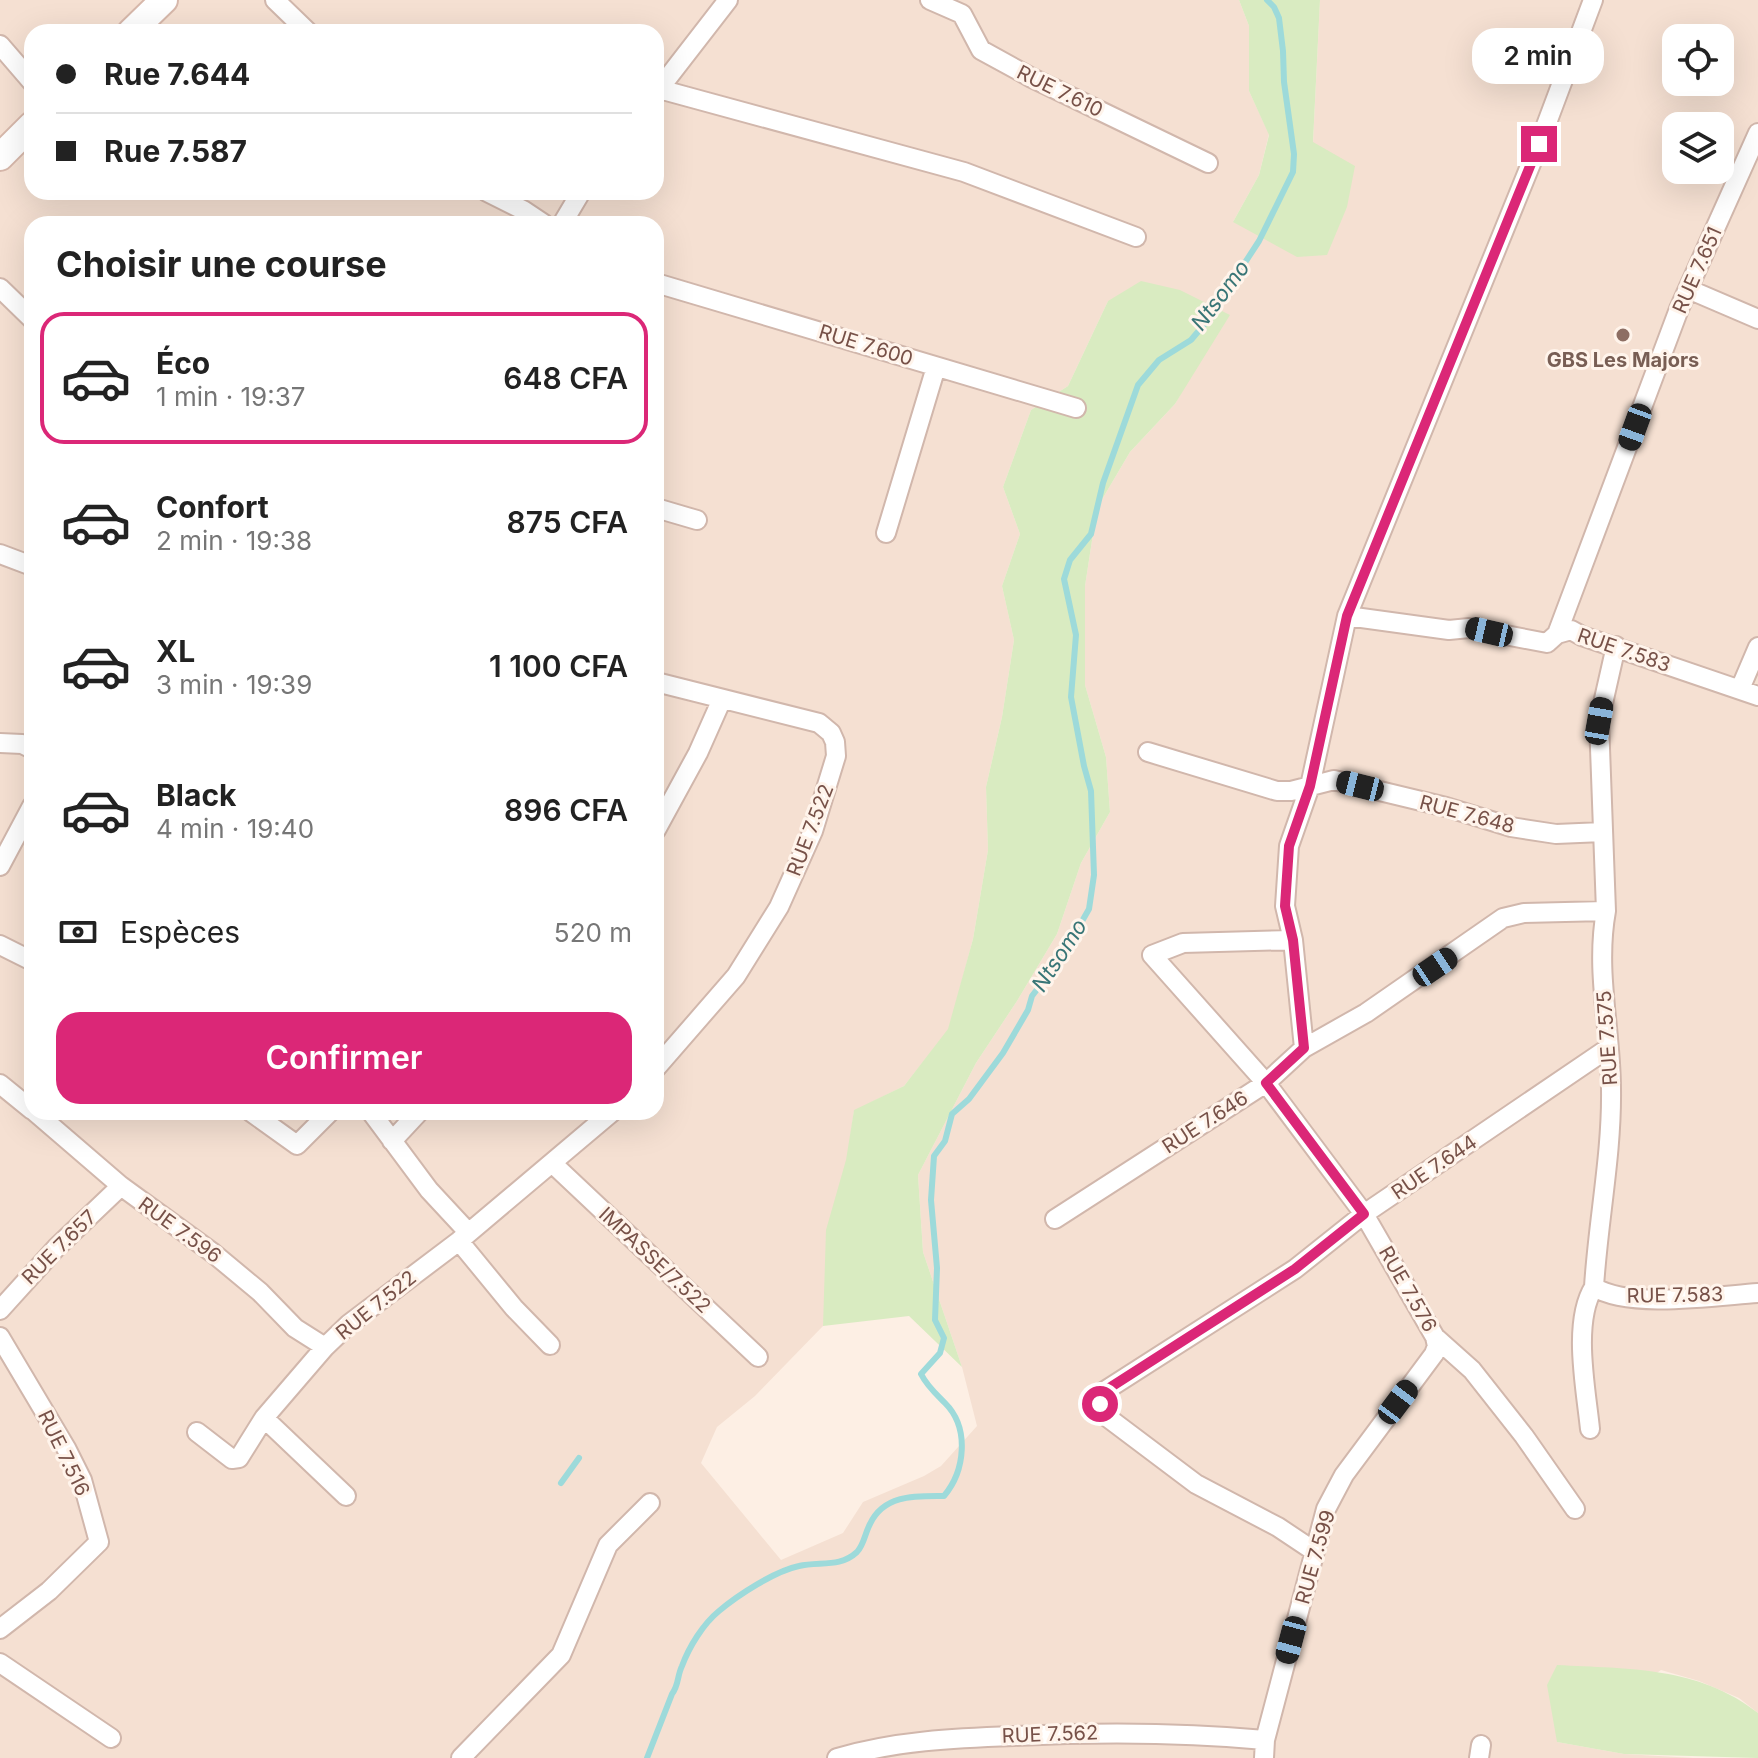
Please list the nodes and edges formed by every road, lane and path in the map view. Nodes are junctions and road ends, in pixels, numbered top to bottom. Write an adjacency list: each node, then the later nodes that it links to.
1 (164, 0): 6 (main road)
2 (275, 0): 7 (street)
3 (728, 0): 10 (street)
4 (930, 0): 15 (street, RUE 7.610)
5 (1593, 0): 31 (street)
6 (139, 24)
7 (300, 24)
8 (0, 45): 9 (street)
9 (24, 73)
10 (664, 83)
11 (664, 93): 18 (street)
12 (24, 133): 14 (main road)
13 (1758, 133): 21 (street, RUE 7.651)
14 (0, 157)
15 (1208, 163)
16 (503, 200): 17 (street)
17 (532, 216)
18 (1136, 237)
19 (664, 285): 24 (street, RUE 7.600)
20 (0, 288): 22 (street)
21 (1688, 289): 23 (street); 32 (street, RUE 7.651)
22 (24, 311)
23 (1758, 319)
24 (936, 367): 25 (street, RUE 7.600); 28 (street)
25 (1076, 408)
26 (664, 510): 27 (street)
27 (697, 520)
28 (886, 533)
29 (0, 554): 30 (street)
30 (24, 563)
31 (1347, 616): 32 (street, RUE 7.583); 42 (street)
32 (1557, 634): 33 (street, RUE 7.583)
33 (1616, 646): 36 (street, RUE 7.583); 45 (street, RUE 7.575)
34 (1758, 647): 36 (street)
35 (664, 684): 38 (street, RUE 7.522)
36 (1740, 689): 37 (street, RUE 7.583)
37 (1758, 696)
38 (722, 699): 43 (street); 53 (street, RUE 7.522)
39 (0, 743): 40 (street)
40 (24, 745)
41 (1148, 752): 42 (street, RUE 7.648)
42 (1310, 786): 45 (street, RUE 7.648); 48 (street)
43 (664, 815)
44 (24, 821): 46 (street)
45 (1603, 832): 47 (street, RUE 7.575)
46 (0, 866)
47 (1606, 911): 51 (street, RUE 7.646); 52 (street, RUE 7.575)
48 (1293, 940): 51 (street); 54 (street, RUE 7.576)
49 (0, 945): 50 (street)
50 (24, 957)
51 (1304, 1048): 54 (street, RUE 7.646)
52 (1607, 1049): 66 (street, RUE 7.644); 69 (street, RUE 7.575)
53 (664, 1059)
54 (1266, 1083): 66 (street, RUE 7.576); 67 (street, RUE 7.646)
55 (0, 1084): 56 (street, RUE 7.596)
56 (24, 1103)
57 (44, 1120): 65 (street, RUE 7.596)
58 (262, 1120): 59 (street)
59 (322, 1120)
60 (377, 1120): 63 (street)
61 (412, 1120): 63 (street)
62 (603, 1120): 64 (street, RUE 7.522)
63 (392, 1141): 68 (street)
64 (552, 1163): 68 (street, RUE 7.522); 76 (street, IMPASSE/7.522)
65 (121, 1186): 71 (street, RUE 7.657); 75 (street, RUE 7.596)
66 (1364, 1214): 73 (street, RUE 7.576); 83 (street, RUE 7.644)
67 (1055, 1219)
68 (463, 1237): 74 (street); 75 (street, RUE 7.522)
69 (1594, 1287): 70 (street, RUE 7.583); 78 (street, RUE 7.575)
70 (1758, 1293)
71 (0, 1310)
72 (0, 1337): 84 (street, RUE 7.516)
73 (1435, 1337): 82 (street, RUE 7.576); 83 (street, RUE 7.599)
74 (550, 1345)
75 (325, 1347): 77 (street, RUE 7.522)
76 (758, 1357)
77 (264, 1418): 79 (street, RUE 7.522); 80 (street)
78 (1590, 1429)
79 (197, 1432)
80 (346, 1496)
81 (650, 1503): 89 (street)
82 (1575, 1509)
83 (1314, 1551): 87 (street, RUE 7.599)
84 (0, 1629)
85 (0, 1663): 86 (street)
86 (111, 1738)
87 (1265, 1749): 88 (street, RUE 7.562)
88 (891, 1752): 90 (street, RUE 7.562)
89 (461, 1758)
90 (837, 1758)

